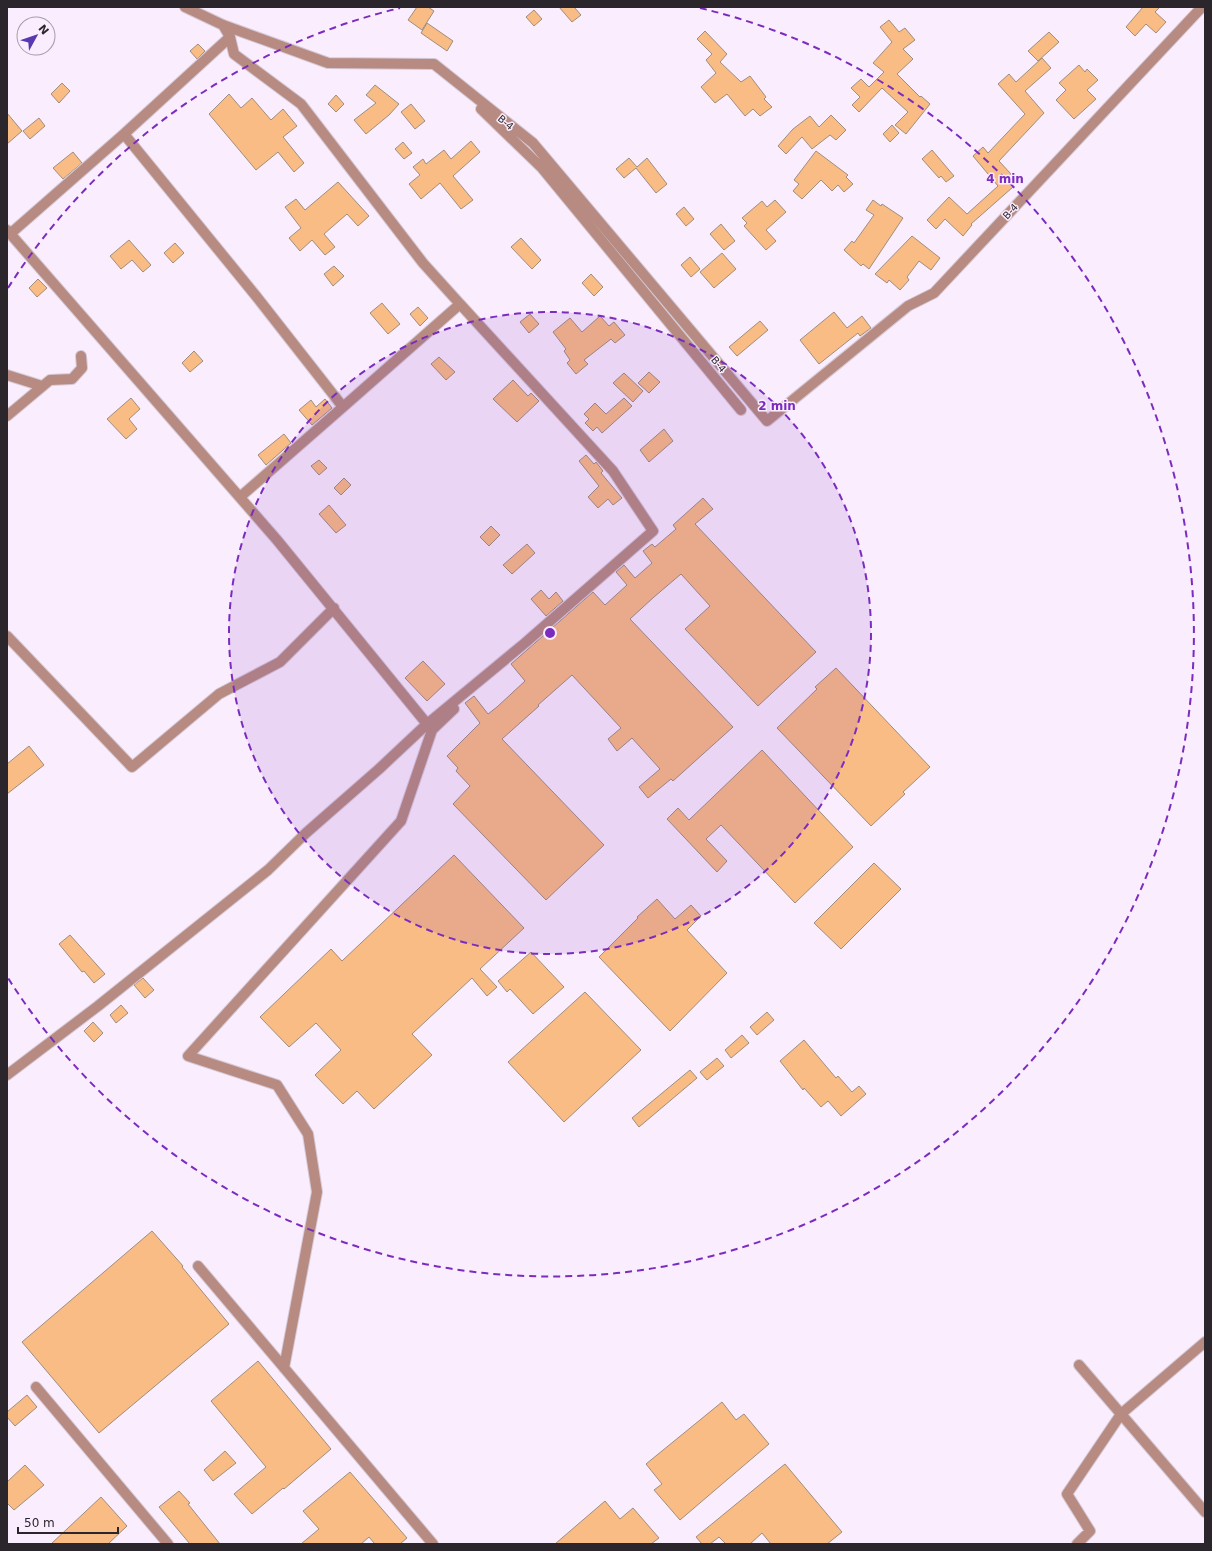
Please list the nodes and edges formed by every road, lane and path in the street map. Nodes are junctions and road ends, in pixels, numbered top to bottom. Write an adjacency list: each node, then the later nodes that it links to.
1 (185, 7): 3 (street)
2 (1202, 7): 5 (street, B-4)
3 (223, 25): 4 (street); 5 (street)
4 (230, 37): 6 (street); 8 (street)
5 (434, 64): 13 (street)
6 (124, 134): 7 (street); 12 (street)
7 (9, 232): 15 (street)
8 (460, 304): 12 (street); 18 (street)
9 (81, 356): 11 (street)
10 (7, 375): 11 (street)
11 (42, 386): 14 (street)
12 (343, 408): 15 (street)
13 (741, 410)
14 (7, 416)
15 (240, 497): 16 (street)
16 (334, 608): 17 (street); 19 (street)
17 (7, 636)
18 (524, 643): 19 (street); 24 (street)
19 (427, 724): 20 (street)
20 (7, 1075)
21 (198, 1266): 24 (street)
22 (1205, 1342): 26 (street)
23 (1079, 1365): 26 (street)
24 (284, 1368): 29 (street)
25 (36, 1387): 28 (street)
26 (1121, 1414): 27 (street); 30 (street)
27 (1205, 1512)
28 (168, 1544)
29 (432, 1544)
30 (1077, 1544)

